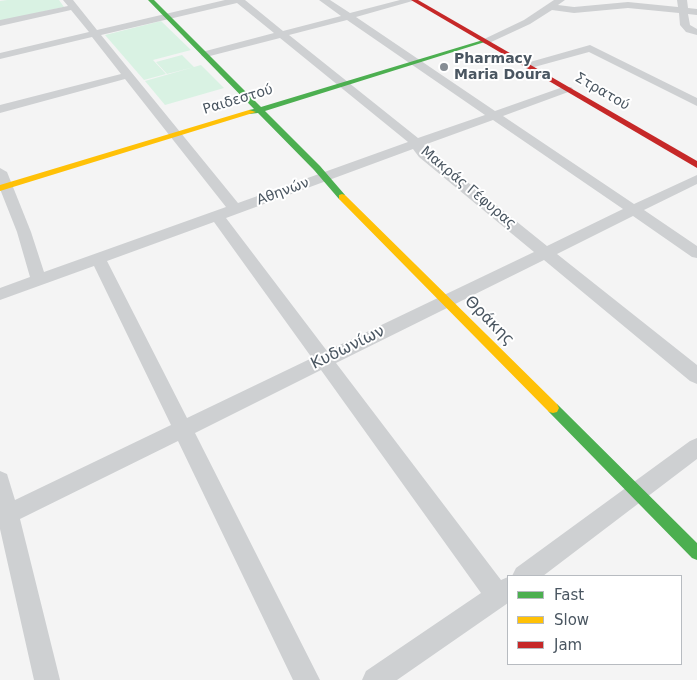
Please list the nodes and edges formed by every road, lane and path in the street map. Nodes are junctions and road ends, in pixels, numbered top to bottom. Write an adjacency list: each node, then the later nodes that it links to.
1 (151, 0): 11 (street, Θράκης)
2 (238, 0): 11 (street); 16 (street, Μακράς Γέφυρας)
3 (324, 0): 12 (street)
4 (412, 0): 12 (street); 17 (street, Στρατού)
5 (561, 0): 8 (street)
6 (682, 0): 9 (street)
7 (71, 4): 13 (street); 15 (street)
8 (552, 6): 9 (street); 17 (street)
9 (682, 11): 10 (street); 14 (street)
10 (697, 12)
11 (168, 16): 15 (street); 18 (street, Θράκης)
12 (348, 16): 16 (street); 20 (street)
13 (0, 22)
14 (697, 32)
15 (95, 33): 19 (street); 22 (street)
16 (282, 34): 18 (street); 23 (street, Μακράς Γέφυρας)
17 (485, 41): 20 (street, Ραιδεστού); 21 (street, Στρατού)
18 (206, 54): 27 (street, Θράκης)
19 (0, 56)
20 (417, 62): 23 (street, Ραιδεστού); 28 (street)
21 (527, 66): 24 (street, Στρατού); 25 (street)
22 (128, 75): 26 (street); 29 (street)
23 (344, 84): 27 (street, Ραιδεστού); 30 (street, Μακράς Γέφυρας)
24 (567, 89): 28 (street, Αθηνών); 31 (street, Στρατού)
25 (697, 102)
26 (0, 109)
27 (260, 109): 29 (street, Ραιδεστού); 33 (street, Θράκης)
28 (495, 115): 30 (street, Αθηνών); 37 (street)
29 (176, 135): 35 (street, Ραιδεστού); 36 (street)
30 (416, 144): 33 (street, Αθηνών); 39 (street, Μακράς Γέφυρας)
31 (697, 164)
32 (0, 172): 35 (street)
33 (324, 177): 36 (street, Αθηνών); 44 (street, Θράκης)
34 (697, 178): 37 (street, Κυδωνίων)
35 (3, 188): 42 (street)
36 (235, 209): 38 (street, Αθηνών)
37 (633, 209): 39 (street, Κυδωνίων); 40 (street)
38 (217, 216): 41 (street, Αθηνών); 45 (street)
39 (545, 252): 44 (street, Κυδωνίων); 46 (street, Μακράς Γέφυρας)
40 (697, 253)
41 (98, 259): 42 (street, Αθηνών); 47 (street)
42 (39, 280): 43 (street, Αθηνών)
43 (0, 294)
44 (446, 301): 45 (street, Κυδωνίων); 50 (street, Θράκης)
45 (324, 360): 47 (street, Κυδωνίων); 54 (street)
46 (697, 376)
47 (182, 429): 51 (street, Κυδωνίων); 56 (street)
48 (697, 447): 50 (street)
49 (0, 481): 51 (street)
50 (636, 492): 52 (street, Θράκης); 53 (street)
51 (4, 516): 55 (street)
52 (697, 553)
53 (525, 575)
54 (503, 592): 57 (street)
55 (47, 680)
56 (306, 680)
57 (375, 680)

